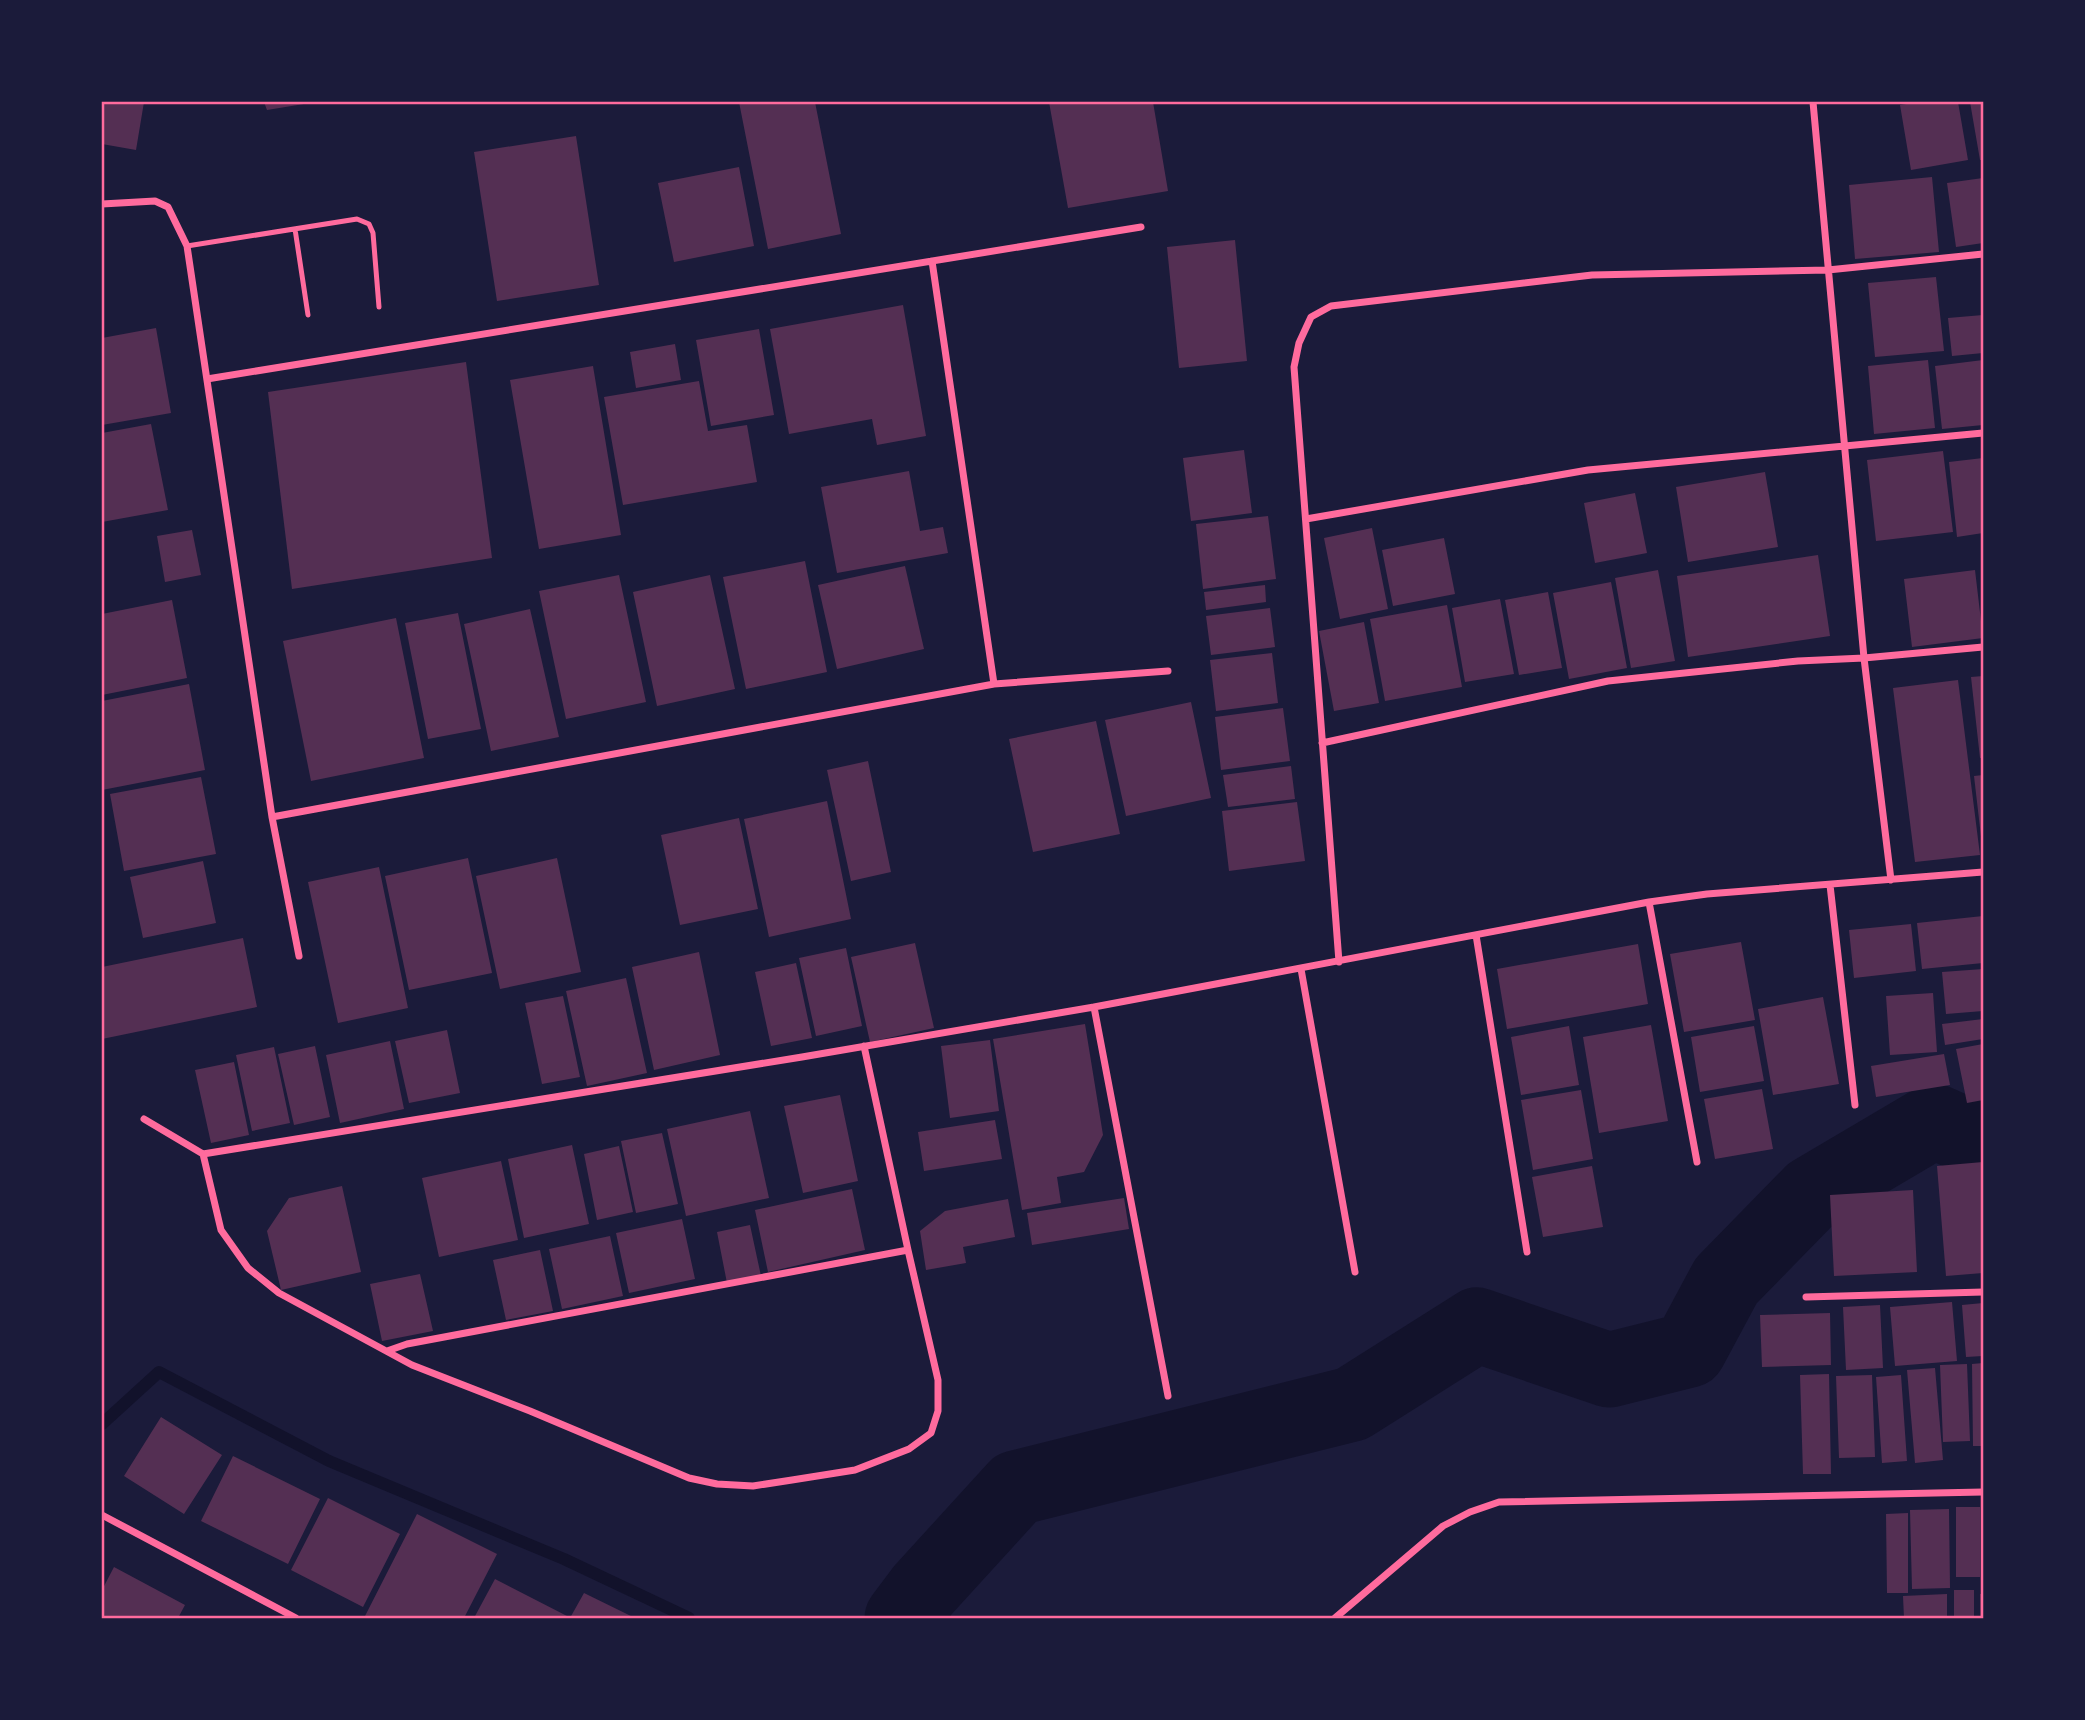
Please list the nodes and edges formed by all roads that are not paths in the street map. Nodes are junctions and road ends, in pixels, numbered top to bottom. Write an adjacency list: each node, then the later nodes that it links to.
1 (1813, 102): 8 (street)
2 (102, 204): 5 (street)
3 (1141, 227): 7 (street)
4 (295, 229): 5 (lane); 9 (lane); 10 (lane)
5 (187, 246): 11 (street)
6 (1983, 254): 8 (street)
7 (932, 261): 11 (street); 18 (street)
8 (1828, 270): 13 (street); 14 (street)
9 (379, 307)
10 (308, 315)
11 (207, 379): 20 (street)
12 (1983, 433): 13 (street)
13 (1844, 448): 14 (street); 16 (street)
14 (1306, 519): 19 (street)
15 (1983, 646): 16 (street)
16 (1864, 658): 19 (street); 22 (street)
17 (1168, 671): 18 (street)
18 (993, 684): 20 (street)
19 (1322, 743): 27 (street)
20 (272, 817): 26 (street)
21 (1983, 872): 22 (street)
22 (1891, 880): 23 (street)
23 (1830, 886): 24 (street); 31 (street)
24 (1649, 902): 25 (street); 34 (street)
25 (1476, 936): 27 (street); 36 (street)
26 (299, 956)
27 (1339, 962): 28 (street)
28 (1301, 969): 29 (street); 37 (street)
29 (1094, 1007): 30 (street); 41 (street)
30 (864, 1046): 33 (street); 35 (street)
31 (1855, 1105)
32 (144, 1119): 33 (street)
33 (203, 1154): 40 (street)
34 (1697, 1162)
35 (908, 1251): 40 (street); 40 (street)
36 (1527, 1252)
37 (1355, 1272)
38 (1983, 1292): 39 (street)
39 (1806, 1297)
40 (387, 1351)
41 (1168, 1396)
42 (1983, 1492): 45 (street)
43 (102, 1515): 44 (street)
44 (296, 1619)
45 (1335, 1619)

